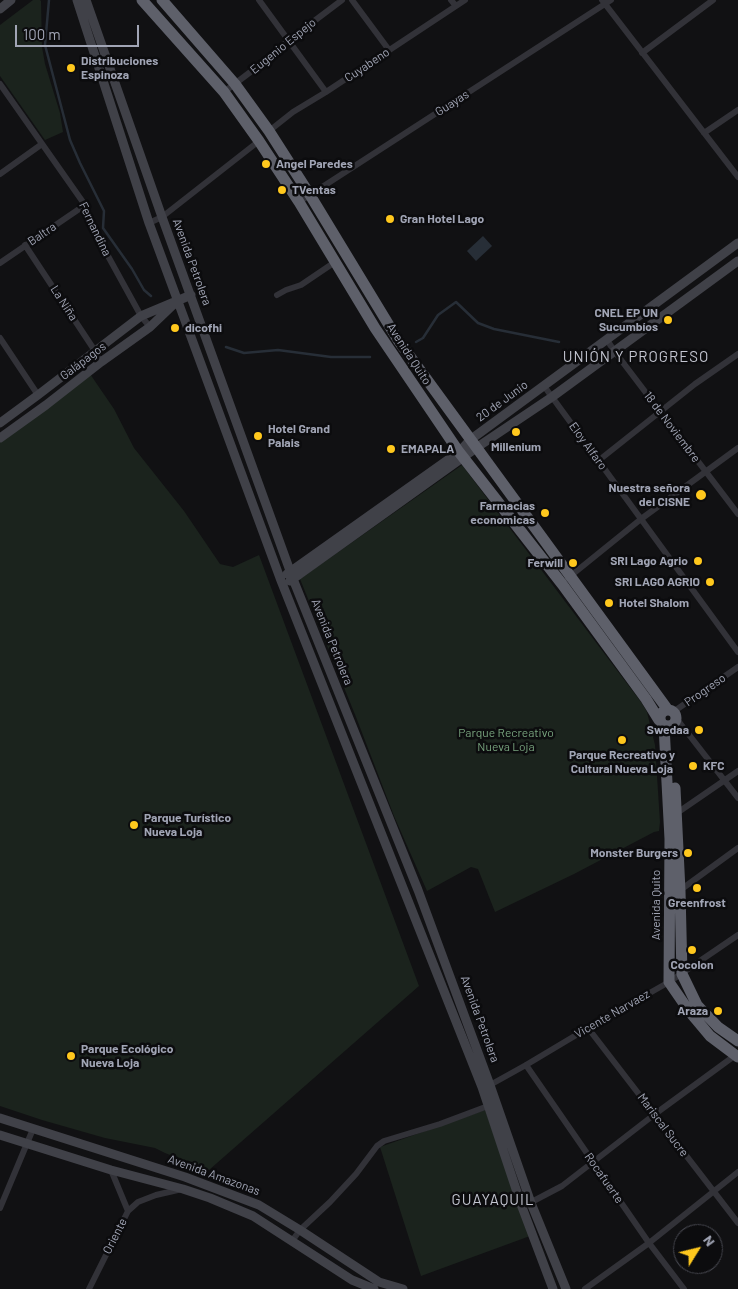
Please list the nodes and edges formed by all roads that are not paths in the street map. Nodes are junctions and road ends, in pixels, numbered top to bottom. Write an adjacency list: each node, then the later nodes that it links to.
1 (12, 0): 14 (main road)
2 (77, 0): 33 (main road, Avenida Petrolera)
3 (86, 0): 32 (main road, Avenida Petrolera)
4 (142, 0): 20 (highway, Avenida Quito)
5 (162, 0): 19 (highway, Avenida Quito)
6 (259, 0): 15 (street)
7 (342, 0): 15 (street, Eugenio Espejo)
8 (352, 0): 16 (street)
9 (451, 0): 13 (street)
10 (465, 0): 13 (street, Cuyabeno)
11 (714, 0): 17 (street)
12 (606, 1): 17 (street, Guayas); 29 (street, Guayas)
13 (456, 6): 16 (street, Cuyabeno)
14 (0, 9)
15 (288, 40): 19 (street, Eugenio Espejo); 21 (street)
16 (389, 50): 21 (street, Cuyabeno)
17 (642, 53): 24 (street, Guayas)
18 (0, 84): 26 (street, Fernandina)
19 (235, 84): 20 (street, Eugenio Espejo); 23 (highway, Avenida Quito)
20 (224, 92): 25 (highway, Avenida Quito)
21 (326, 92): 23 (street, Cuyabeno)
22 (738, 110): 24 (street)
23 (269, 131): 29 (highway, Avenida Quito)
24 (704, 134): 28 (street, Guayas)
25 (259, 142): 30 (highway, Avenida Quito); 32 (street)
26 (42, 144): 27 (street); 31 (street, Fernandina)
27 (0, 174)
28 (738, 177)
29 (310, 195): 30 (street, Guayas); 56 (highway, Avenida Quito)
30 (299, 202): 37 (highway, Avenida Quito)
31 (85, 205): 35 (street, Baltra); 42 (street, Fernandina)
32 (162, 217): 33 (street); 39 (main road, Avenida Petrolera)
33 (150, 223): 41 (main road, Avenida Petrolera)
34 (738, 243): 45 (main road, 20 de Junio)
35 (25, 245): 38 (street, Baltra); 46 (street, La Niña)
36 (738, 261): 47 (main road, 20 de Junio)
37 (335, 262): 40 (street); 58 (highway, Avenida Quito)
38 (0, 263)
39 (191, 295): 41 (main road, Galápagos); 63 (main road, Avenida Petrolera)
40 (277, 295)
41 (178, 301): 42 (main road, Galápagos); 43 (main road, Galápagos); 65 (main road, Avenida Petrolera)
42 (141, 316): 43 (street, Fernandina); 46 (main road, Galápagos)
43 (150, 328): 49 (main road, Galápagos)
44 (0, 338): 51 (street)
45 (607, 340): 47 (street, 18 de Noviembre); 50 (main road, 20 de Junio)
46 (95, 351): 49 (street, La Niña); 51 (main road, Galápagos)
47 (615, 352): 52 (main road, 20 de Junio); 53 (street, 18 de Noviembre)
48 (738, 354): 53 (street)
49 (101, 362): 55 (main road, Galápagos)
50 (544, 386): 52 (street, Eloy Alfaro); 56 (main road, 20 de Junio)
51 (38, 395): 54 (main road, Galápagos)
52 (552, 397): 56 (main road, 20 de Junio); 59 (street, Eloy Alfaro)
53 (660, 412): 59 (street); 60 (street, 18 de Noviembre)
54 (0, 423)
55 (0, 438)
56 (473, 444): 58 (main road, 20 de Junio); 64 (highway, Avenida Quito)
57 (738, 448): 60 (street)
58 (461, 455): 63 (main road, 20 de Junio); 64 (highway, Avenida Quito)
59 (598, 461): 62 (street, Eloy Alfaro)
60 (706, 471): 61 (street, 18 de Noviembre); 62 (street)
61 (738, 514)
62 (640, 519): 64 (street); 66 (street, Eloy Alfaro)
63 (292, 576): 65 (main road, 20 de Junio); 82 (main road, Avenida Petrolera)
64 (566, 580): 68 (highway, Avenida Quito)
65 (282, 581): 82 (main road, Avenida Petrolera)
66 (738, 652)
67 (738, 667): 68 (street, Progreso)
68 (669, 719): 70 (street); 72 (highway, Avenida Quito); 74 (highway, Avenida Quito)
69 (738, 771): 70 (street)
70 (725, 781): 71 (street); 72 (street)
71 (738, 798)
72 (677, 813): 74 (highway, Avenida Quito)
73 (738, 848): 74 (street)
74 (675, 891): 76 (highway, Avenida Quito); 77 (highway, Avenida Quito)
75 (738, 935): 76 (street, Vicente Narvaez)
76 (682, 974): 77 (street, Vicente Narvaez); 79 (highway, Avenida Quito)
77 (670, 982): 78 (street, Vicente Narvaez); 80 (highway)
78 (588, 1028): 81 (street, Vicente Narvaez); 84 (street, Mariscal Sucre)
79 (738, 1041)
80 (737, 1055): 84 (street)
81 (526, 1065): 82 (street, Vicente Narvaez); 89 (street, Rocafuerte)
82 (486, 1086): 83 (main road, Avenida Petrolera); 94 (main road, Avenida Petrolera)
83 (488, 1106): 94 (main road, Avenida Petrolera); 98 (street)
84 (655, 1114): 89 (street); 93 (street, Mariscal Sucre)
85 (0, 1118): 86 (main road, Avenida Amazonas)
86 (33, 1129): 88 (street); 98 (main road, Avenida Amazonas)
87 (0, 1135): 88 (main road, Avenida Amazonas)
88 (27, 1144): 90 (main road, Avenida Amazonas); 95 (street)
89 (592, 1162): 94 (street); 100 (street, Rocafuerte)
90 (111, 1170): 92 (main road, Avenida Amazonas); 96 (street)
91 (738, 1172): 93 (street)
92 (183, 1189): 96 (street, Oriente); 99 (main road, Avenida Amazonas)
93 (714, 1191): 97 (street, Mariscal Sucre); 100 (street)
94 (527, 1205): 104 (main road, Avenida Petrolera); 105 (main road, Avenida Petrolera)
95 (0, 1208)
96 (128, 1211): 101 (street, Oriente)
97 (738, 1224)
98 (300, 1230): 99 (street); 103 (main road, Avenida Amazonas)
99 (292, 1241): 102 (main road, Avenida Amazonas)
100 (649, 1243): 106 (street); 107 (street, Rocafuerte)
101 (89, 1289)
102 (374, 1289)
103 (403, 1289)
104 (553, 1289)
105 (566, 1289)
106 (585, 1289)
107 (684, 1289)

